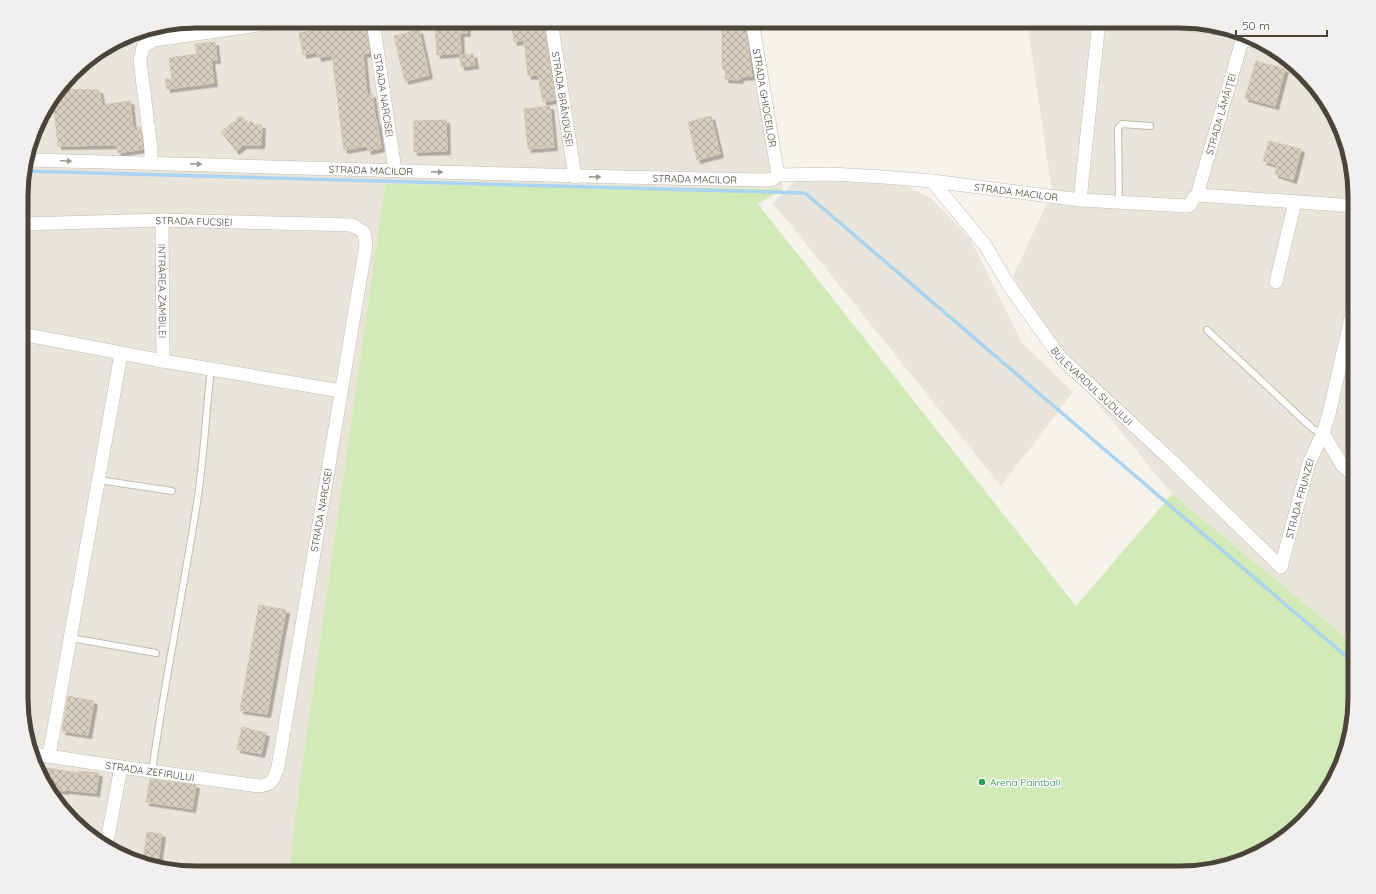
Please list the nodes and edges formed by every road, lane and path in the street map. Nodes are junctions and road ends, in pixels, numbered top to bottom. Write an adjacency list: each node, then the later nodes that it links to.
1 (237, 28): 9 (street)
2 (374, 28): 10 (street, STRADA NARCISEI)
3 (552, 28): 12 (street, STRADA BRÂNDUȘEI)
4 (753, 28): 11 (street, STRADA GHIOCEILOR)
5 (1098, 28): 15 (street)
6 (1242, 40): 14 (street, STRADA LĂMÂIȚEI)
7 (1150, 126): 16 (lane)
8 (32, 160): 9 (street, STRADA MACILOR, one-way to 9)
9 (151, 163): 10 (street, STRADA MACILOR, one-way to 10)
10 (395, 170): 12 (street, STRADA MACILOR, one-way to 12)
11 (778, 175): 12 (street, STRADA MACILOR, one-way to 11); 13 (street, STRADA MACILOR)
12 (575, 177)
13 (932, 181): 15 (street, STRADA MACILOR); 34 (street, BULEVARDUL SUDULUI)
14 (1198, 196): 16 (street, STRADA MACILOR); 17 (street)
15 (1080, 200): 16 (street, STRADA MACILOR)
16 (1119, 202)
17 (1295, 202): 18 (street); 22 (street)
18 (1348, 206)
19 (162, 220): 20 (street, STRADA FUCSIEI); 21 (street, STRADA FUCSIEI); 27 (street, INTRAREA ZAMBILEI)
20 (28, 224)
21 (364, 232): 29 (street, STRADA NARCISEI)
22 (1276, 282)
23 (1207, 330): 30 (lane)
24 (1348, 331): 30 (street, STRADA FRUNZEI)
25 (28, 335): 26 (street)
26 (121, 354): 27 (street); 32 (street)
27 (163, 361): 28 (street)
28 (211, 369): 29 (street); 40 (lane)
29 (341, 391): 41 (street, STRADA NARCISEI)
30 (1323, 433): 31 (street); 34 (street, STRADA FRUNZEI)
31 (1348, 471)
32 (99, 480): 33 (lane); 35 (street)
33 (172, 491)
34 (1281, 567)
35 (71, 638): 36 (lane); 38 (street)
36 (156, 653)
37 (38, 755): 38 (street, STRADA ZEFIRULUI)
38 (49, 756): 39 (street, STRADA ZEFIRULUI)
39 (121, 767): 40 (street, STRADA ZEFIRULUI); 42 (street)
40 (152, 772): 41 (street, STRADA ZEFIRULUI)
41 (267, 785)
42 (107, 841)

